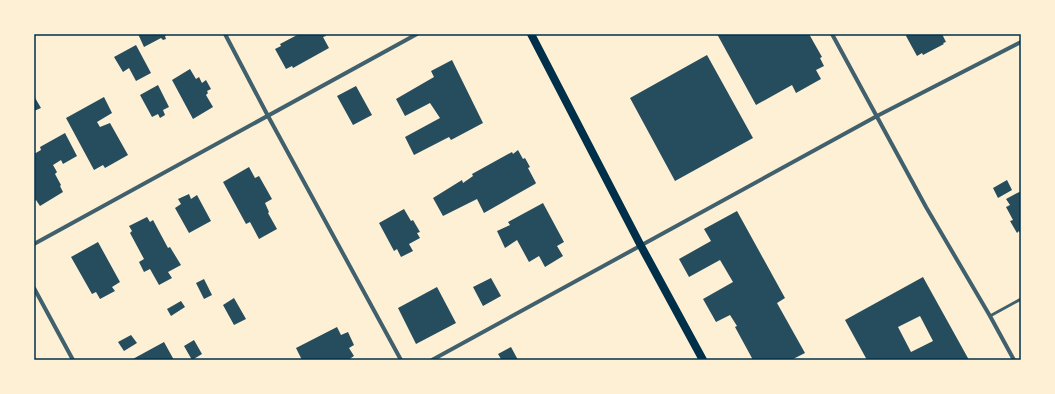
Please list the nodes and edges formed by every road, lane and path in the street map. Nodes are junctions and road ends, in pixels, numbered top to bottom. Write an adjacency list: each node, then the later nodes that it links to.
1 (225, 34): 6 (street)
2 (417, 34): 6 (street)
3 (531, 34): 9 (main road)
4 (832, 34): 7 (street)
5 (1021, 42): 7 (street)
6 (268, 116): 8 (street); 14 (street)
7 (877, 116): 9 (street); 12 (street)
8 (34, 244)
9 (641, 246): 15 (street); 16 (main road)
10 (34, 288): 13 (street)
11 (1021, 299): 12 (lane)
12 (990, 316): 17 (street)
13 (74, 360)
14 (401, 360)
15 (432, 360)
16 (703, 360)
17 (1014, 360)

